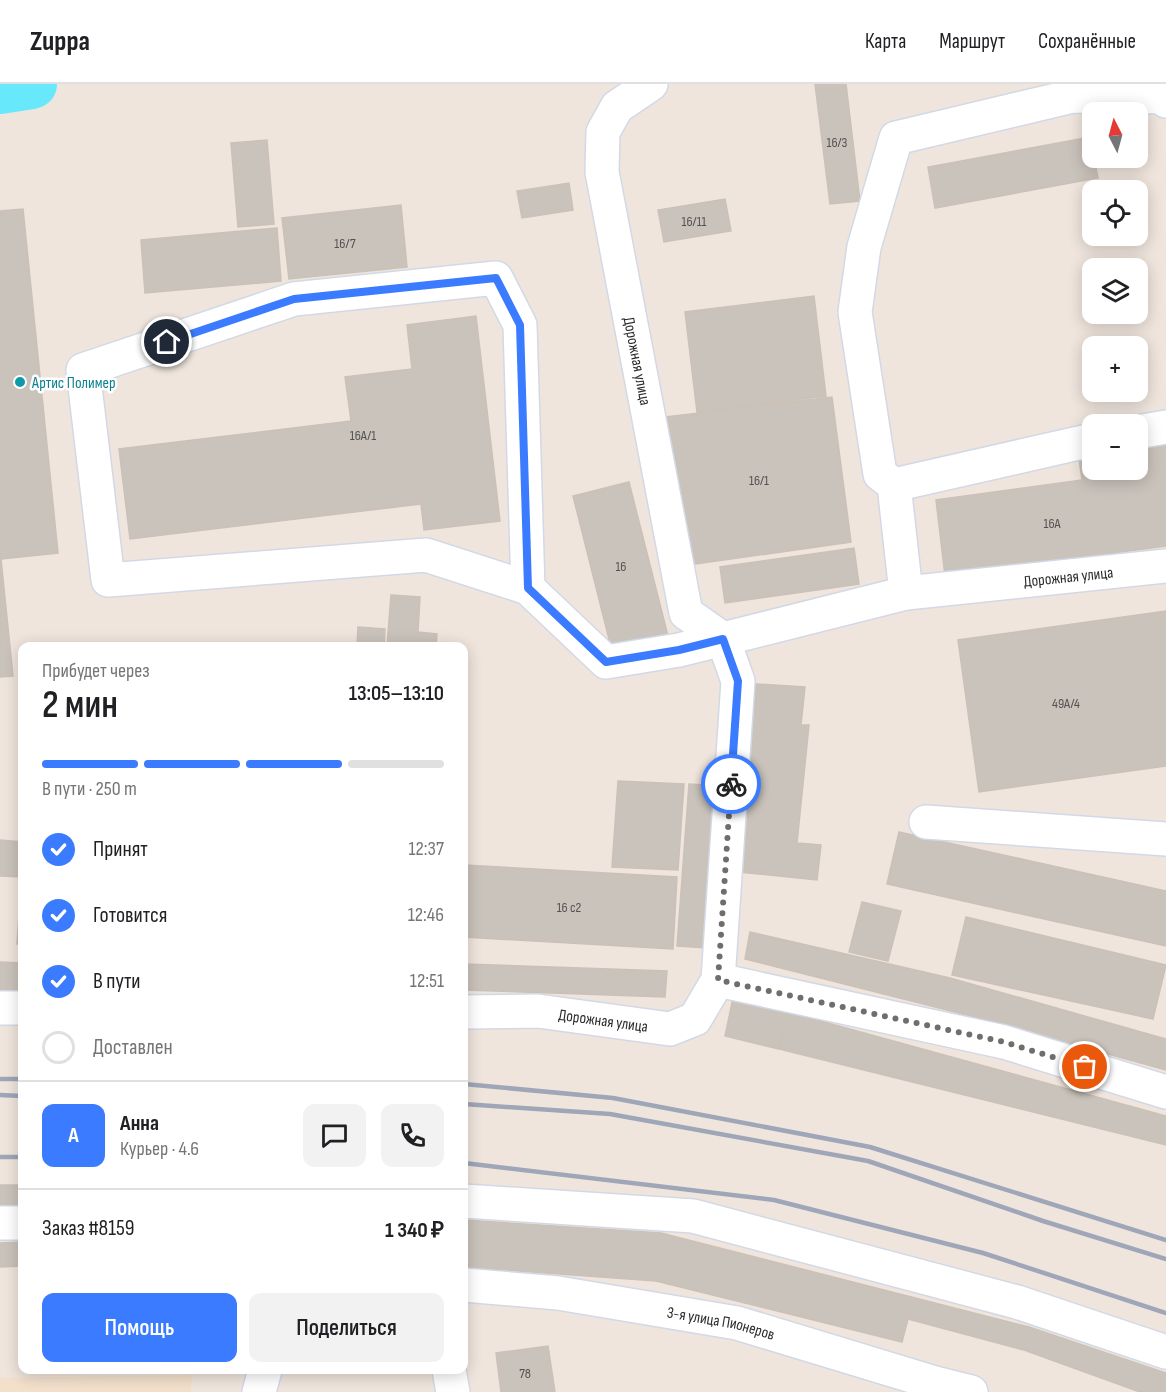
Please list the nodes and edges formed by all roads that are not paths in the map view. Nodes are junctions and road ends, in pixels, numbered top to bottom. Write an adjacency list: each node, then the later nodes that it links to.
1 (651, 84): 10 (street, Дорожная улица)
2 (1166, 101): 6 (street)
3 (1166, 427): 4 (street)
4 (1148, 430)
5 (1082, 442): 6 (street)
6 (894, 485): 9 (street)
7 (1166, 566): 9 (street, Дорожная улица)
8 (528, 588): 8 (street); 10 (street)
9 (906, 593): 10 (street, Дорожная улица)
10 (723, 639): 13 (street, Дорожная улица)
11 (926, 822): 12 (street)
12 (1166, 839)
13 (718, 980): 16 (street, Дорожная улица); 17 (street)
14 (0, 1008): 15 (street)
15 (18, 1008)
16 (468, 1012)
17 (1166, 1092)
18 (468, 1201): 22 (street)
19 (18, 1223): 20 (street)
20 (0, 1224)
21 (468, 1285): 27 (street, 3-я улица Пионеров)
22 (1166, 1352)
23 (264, 1374): 25 (street)
24 (450, 1374): 26 (street)
25 (259, 1392)
26 (453, 1392)
27 (971, 1392)

